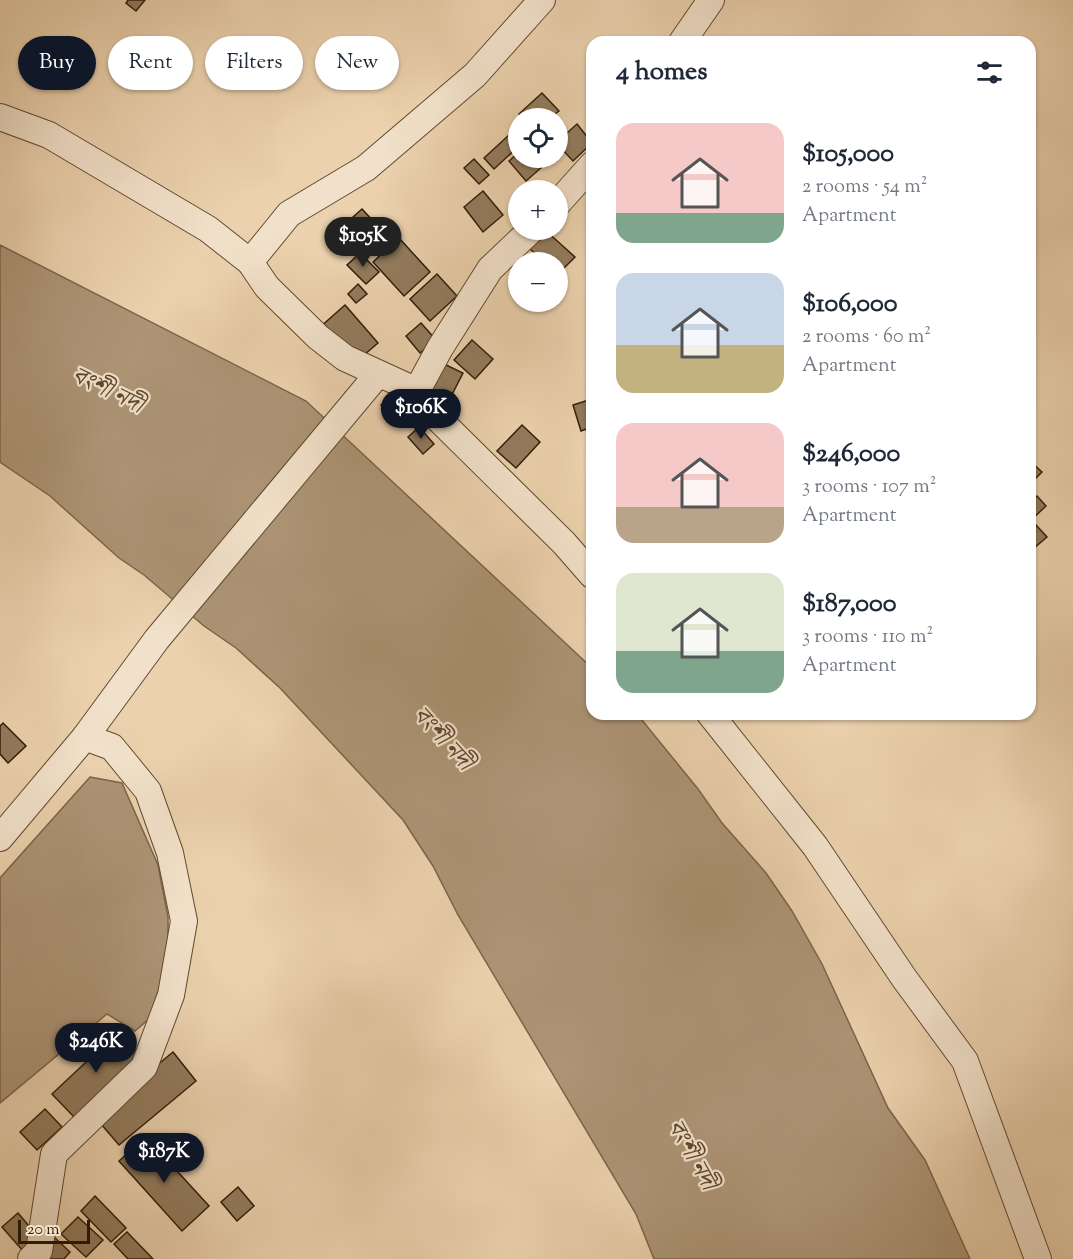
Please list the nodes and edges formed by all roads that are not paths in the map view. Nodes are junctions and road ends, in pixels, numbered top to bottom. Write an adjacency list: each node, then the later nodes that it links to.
1 (542, 0): 8 (street)
2 (711, 0): 3 (street)
3 (686, 36)
4 (0, 117): 8 (street)
5 (586, 172): 6 (street)
6 (568, 192)
7 (520, 240): 10 (street)
8 (250, 262): 9 (street)
9 (378, 374): 10 (street); 13 (street)
10 (414, 396): 11 (street)
11 (586, 568)
12 (715, 720): 16 (street)
13 (85, 737): 14 (street); 15 (street)
14 (0, 838)
15 (31, 1259)
16 (1038, 1259)

